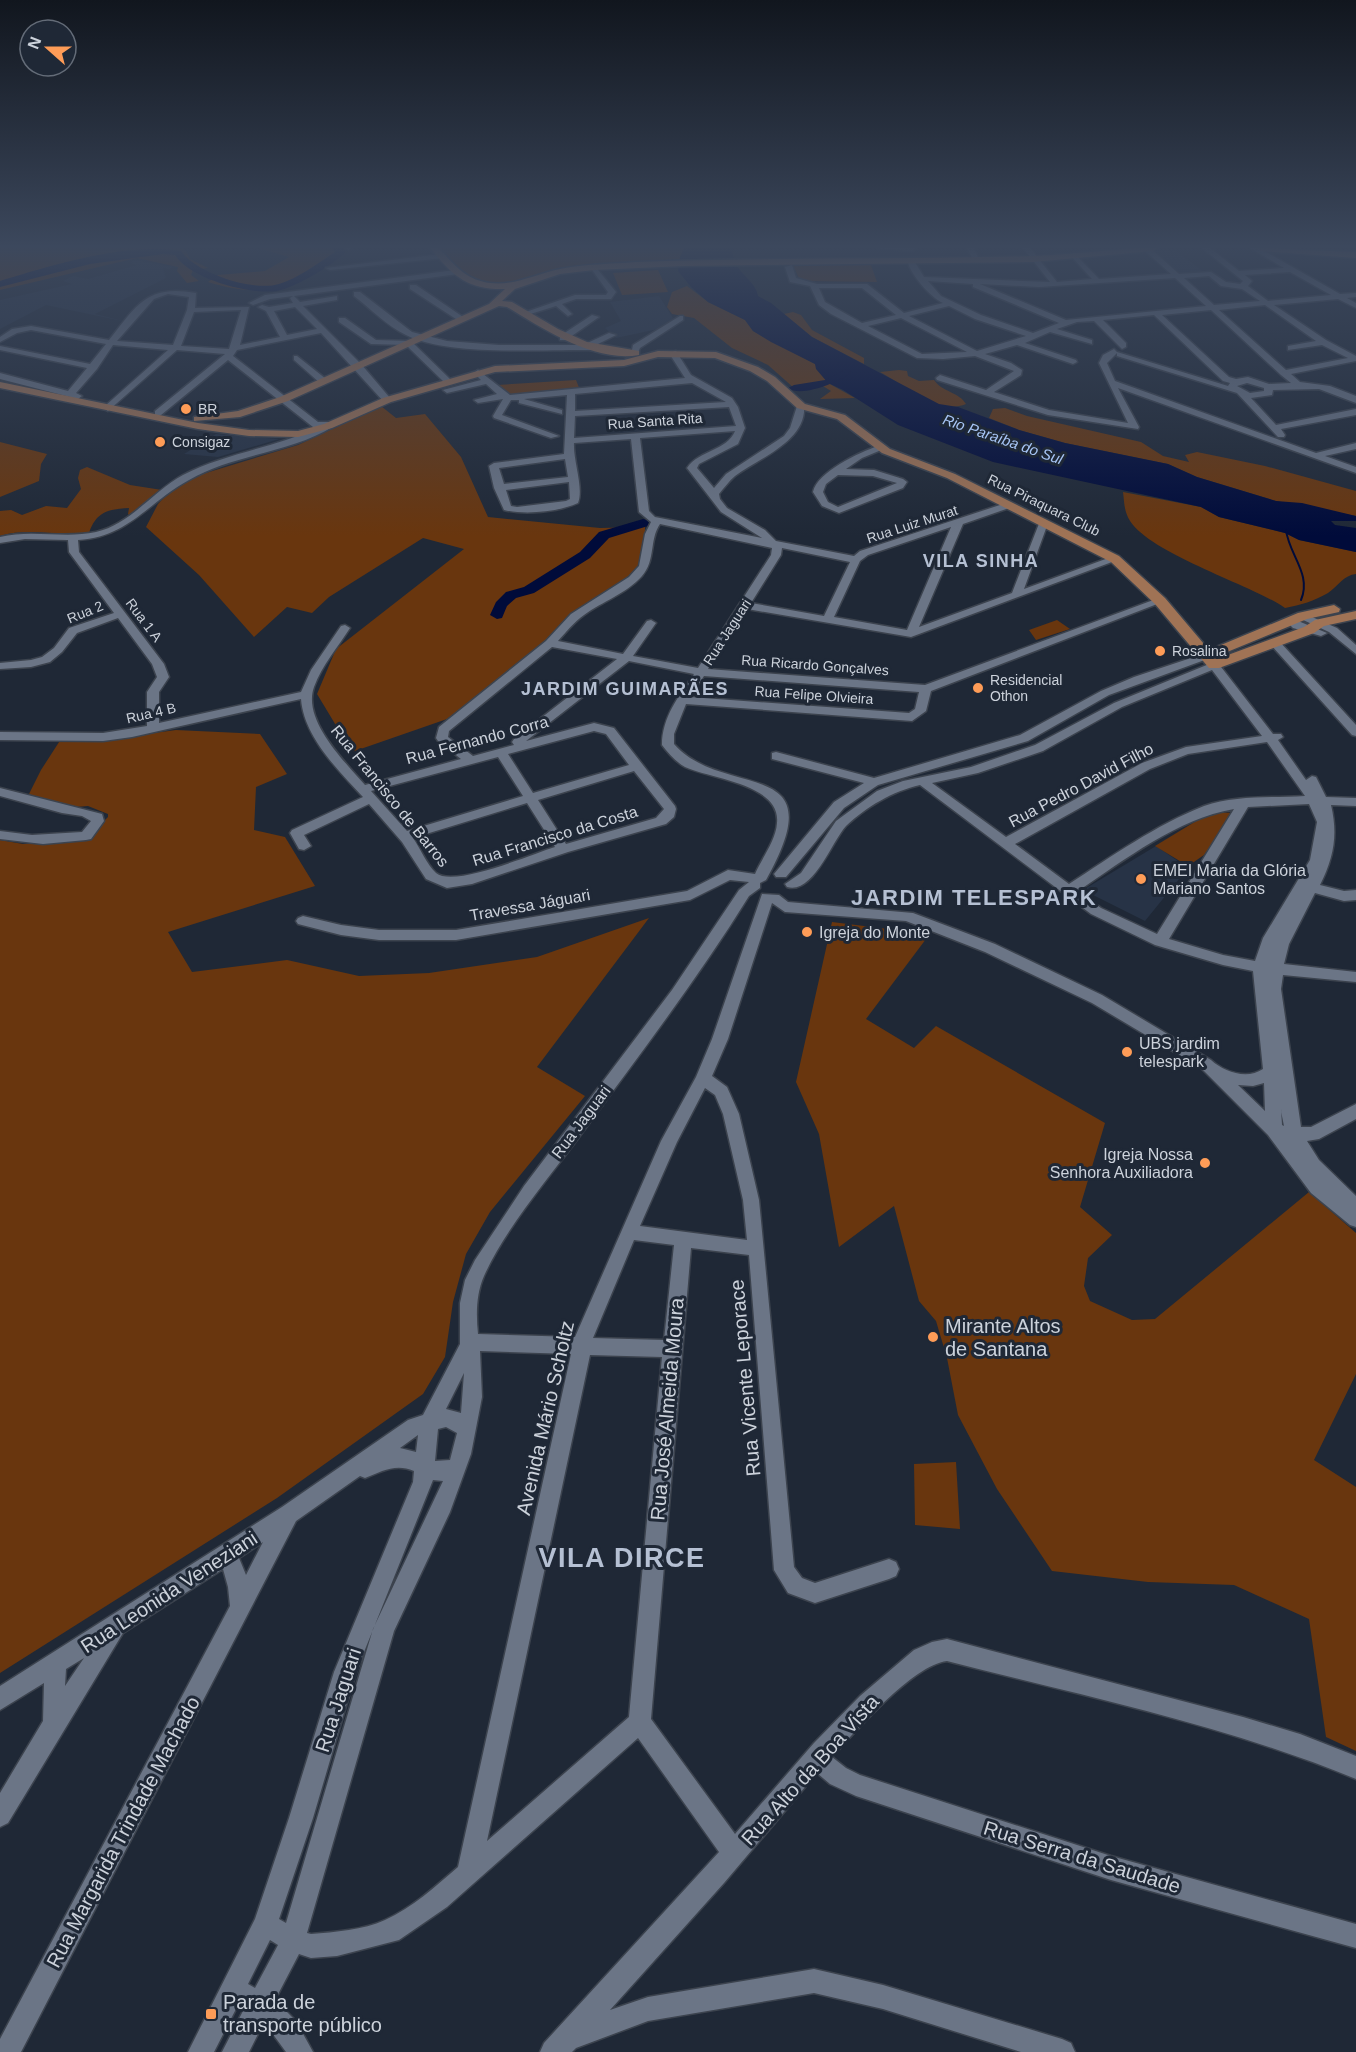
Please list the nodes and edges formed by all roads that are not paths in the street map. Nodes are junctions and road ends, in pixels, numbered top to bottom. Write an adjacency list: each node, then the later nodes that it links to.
1 (112, 343): 39 (street)
2 (122, 344): 24 (street)
3 (178, 344): 24 (street)
4 (235, 344): 28 (street)
5 (266, 344): 28 (street)
6 (337, 344): 38 (street)
7 (406, 344): 38 (main road)
8 (409, 344): 50 (street)
9 (464, 344): 22 (street)
10 (580, 344): 22 (main road)
11 (596, 344): 22 (street)
12 (644, 344): 29 (street)
13 (896, 344): 31 (street)
14 (957, 344): 31 (street)
15 (1015, 344): 31 (street)
16 (1020, 344): 36 (street)
17 (1122, 344): 27 (street)
18 (1188, 344): 51 (street)
19 (1252, 344): 40 (street)
20 (1314, 344): 25 (street)
21 (1326, 344): 34 (street)
22 (590, 347): 26 (main road)
23 (0, 348): 39 (street)
24 (176, 348): 28 (street); 65 (street)
25 (1291, 348)
26 (613, 351): 29 (main road); 37 (main road)
27 (1119, 351): 35 (street); 35 (street); 47 (street)
28 (232, 352): 59 (street); 69 (street)
29 (634, 353): 32 (main road)
30 (673, 353): 32 (main road); 45 (street); 66 (main road)
31 (976, 353): 55 (street)
32 (658, 354): 37 (main road)
33 (297, 358): 46 (street)
34 (1356, 359): 40 (street)
35 (1140, 361): 51 (street)
36 (1073, 362)
37 (595, 365): 42 (main road)
38 (358, 366): 46 (main road); 60 (street)
39 (94, 367): 57 (street)
40 (1284, 373): 49 (street)
41 (0, 376): 44 (street)
42 (482, 377): 50 (main road); 58 (street)
43 (940, 378): 55 (street)
44 (16, 380): 48 (main road); 57 (street)
45 (692, 380): 54 (street); 64 (street)
46 (322, 381): 59 (main road)
47 (1110, 383): 55 (street); 81 (street)
48 (0, 384): 63 (main road)
49 (1297, 384): 52 (street); 56 (street)
50 (447, 386): 60 (main road)
51 (1235, 388): 52 (street); 52 (street); 73 (street)
52 (1269, 388)
53 (1356, 389): 56 (street)
54 (571, 392): 58 (street); 70 (street)
55 (989, 392)
56 (1342, 392): 62 (street)
57 (71, 393): 63 (street)
58 (508, 397): 61 (street); 67 (street); 75 (street)
59 (284, 399): 71 (main road); 72 (street)
60 (387, 400): 72 (main road)
61 (478, 400)
62 (1356, 400)
63 (81, 401): 65 (main road)
64 (732, 404): 70 (street); 74 (street)
65 (110, 405): 69 (main road); 71 (main road)
66 (801, 406): 80 (main road, Rua Piraquara Club); 88 (street)
67 (559, 412)
68 (1356, 412): 73 (street)
69 (158, 413): 71 (main road)
70 (571, 414): 78 (street)
71 (202, 423): 77 (main road)
72 (333, 425): 77 (main road)
73 (1274, 428): 81 (street)
74 (741, 429): 76 (street, Rua Santa Rita); 88 (street)
75 (554, 436)
76 (635, 436): 78 (street, Rua Santa Rita); 90 (street)
77 (287, 440): 93 (street)
78 (571, 441): 82 (street)
79 (1356, 446): 83 (street)
80 (881, 448): 85 (street); 89 (main road, Rua Piraquara Club)
81 (1296, 449): 83 (street)
82 (570, 456): 86 (street); 87 (street)
83 (1313, 456): 84 (street)
84 (1356, 470)
85 (838, 472): 85 (street)
86 (574, 479): 87 (street); 87 (street)
87 (500, 488)
88 (714, 494): 95 (street)
89 (1006, 506): 91 (street, Rua Luiz Murat); 92 (main road, Rua Piraquara Club)
90 (657, 521): 95 (street); 110 (street)
91 (958, 523): 97 (street, Rua Luiz Murat); 109 (street)
92 (1043, 523): 96 (main road, Rua Piraquara Club); 98 (street)
93 (74, 538): 94 (street); 102 (street, Rua 1 A)
94 (0, 540)
95 (776, 545): 97 (street); 101 (street, Rua Jaguari)
96 (1115, 559): 98 (street); 99 (main road, Rua Piraquara Club)
97 (856, 560): 105 (street, Rua Luiz Murat)
98 (1017, 594): 109 (street)
99 (1160, 602): 114 (main road, Rua Piraquara Club); 117 (street)
100 (1356, 604): 104 (main road)
101 (745, 605): 105 (street); 116 (street, Rua Jaguari)
102 (121, 614): 115 (street, Rua 2); 122 (street, Rua 1 A)
103 (1356, 615): 107 (main road)
104 (1297, 618): 107 (street); 114 (main road)
105 (827, 621): 109 (street)
106 (651, 623): 113 (street)
107 (1314, 626): 111 (main road); 112 (street)
108 (345, 628): 118 (street)
109 (911, 634)
110 (550, 643): 113 (street, Rua Ricardo Gonçalves); 131 (street)
111 (1275, 643): 114 (main road); 125 (street)
112 (1356, 651)
113 (626, 658): 116 (street, Rua Ricardo Gonçalves); 121 (street)
114 (1210, 661): 127 (street); 130 (street); 134 (street)
115 (0, 666)
116 (702, 672): 117 (street, Rua Ricardo Gonçalves); 119 (street, Rua Jaguari)
117 (926, 689): 119 (street, Rua Felipe Olvieira)
118 (306, 694): 122 (street, Rua 4 B); 139 (street, Rua Francisco de Barros)
119 (682, 700): 150 (street, Rua Jaguari)
120 (609, 717): 123 (street, Rua Fernando Corra)
121 (549, 718): 124 (street); 128 (street)
122 (153, 727): 126 (street, Rua 4 B)
123 (594, 727): 124 (street, Rua Fernando Corra); 133 (street)
124 (567, 732): 128 (street, Rua Fernando Corra)
125 (1356, 732)
126 (0, 736)
127 (1275, 737): 141 (street); 146 (street, Rua Pedro David Filho)
128 (505, 749): 131 (street, Rua Fernando Corra); 140 (street)
129 (776, 756): 137 (street)
130 (963, 756): 132 (street); 134 (street)
131 (470, 759): 139 (street, Rua Fernando Corra)
132 (936, 764): 135 (street); 137 (street)
133 (638, 766): 140 (street); 148 (street, Rua Francisco da Costa)
134 (974, 770): 135 (street)
135 (944, 776): 136 (street)
136 (922, 781): 146 (street); 152 (street)
137 (874, 782): 150 (street)
138 (0, 792): 144 (street)
139 (368, 793): 145 (street, Rua Francisco de Barros); 147 (street, Rua Fernando Corra)
140 (530, 798): 145 (street); 148 (street)
141 (1321, 800): 142 (street); 143 (street); 151 (street)
142 (1356, 802)
143 (1244, 803): 153 (street); 157 (street)
144 (0, 835)
145 (405, 836): 149 (street, Rua Francisco de Barros)
146 (1004, 844): 153 (street)
147 (304, 846)
148 (562, 849): 149 (street, Rua Francisco da Costa)
149 (447, 883)
150 (766, 884): 152 (street); 152 (street); 155 (street, Travessa Jáguari); 156 (street, Travessa Jáguari); 164 (street, Avenida Mário Scholtz); 173 (street, Rua Jaguari)
151 (1308, 887): 154 (street); 158 (street); 159 (street)
152 (790, 888): 155 (street)
153 (1068, 891): 157 (street)
154 (1356, 895)
155 (825, 911): 162 (street)
156 (303, 921)
157 (1160, 941): 158 (street)
158 (1260, 967): 159 (street); 163 (street)
159 (1275, 970): 160 (street); 167 (street)
160 (1350, 977): 161 (street)
161 (1356, 987)
162 (1206, 1064): 163 (street); 166 (street)
163 (1271, 1071): 166 (street)
164 (703, 1078): 170 (street, Avenida Mário Scholtz); 172 (street, Rua Vicente Leporace)
165 (1356, 1110): 167 (street)
166 (1274, 1130): 167 (street); 169 (street)
167 (1294, 1134): 168 (street)
168 (1356, 1206)
169 (1356, 1220)
170 (629, 1232): 171 (street); 174 (street, Avenida Mário Scholtz)
171 (683, 1240): 172 (street); 175 (street, Rua José Almeida Moura)
172 (757, 1249): 183 (street, Rua Vicente Leporace)
173 (468, 1344): 174 (street); 176 (street, Rua Jaguari); 177 (street, Rua Jaguari)
174 (581, 1346): 175 (street); 194 (street, Avenida Mário Scholtz)
175 (672, 1349): 188 (street, Rua José Almeida Moura)
176 (429, 1422): 177 (street); 178 (street, Rua Jaguari); 180 (street)
177 (468, 1430): 179 (street, Rua Jaguari)
178 (425, 1467): 179 (street); 180 (street); 195 (street, Rua Jaguari)
179 (457, 1468): 197 (street, Rua Jaguari)
180 (335, 1482): 181 (street, Rua Leonida Veneziani)
181 (290, 1514): 182 (street, Rua Leonida Veneziani); 184 (street, Rua Margarida Trindade Machado)
182 (226, 1555): 184 (street); 185 (street, Rua Leonida Veneziani)
183 (889, 1569)
184 (240, 1612): 201 (street, Rua Margarida Trindade Machado)
185 (117, 1626): 186 (street, Rua Leonida Veneziani); 189 (street)
186 (55, 1665): 187 (street, Rua Leonida Veneziani); 189 (street)
187 (0, 1699)
188 (640, 1722): 193 (street); 194 (street)
189 (54, 1724): 192 (street)
190 (816, 1758): 191 (street, Rua Alto da Boa Vista); 193 (street, Rua Alto da Boa Vista); 196 (street, Rua Serra da Saudade)
191 (1356, 1768)
192 (0, 1815)
193 (734, 1853): 200 (street, Rua Alto da Boa Vista)
194 (469, 1870): 197 (street)
195 (266, 1924): 197 (street); 198 (street, Rua Jaguari)
196 (1356, 1936)
197 (293, 1940): 199 (street, Rua Jaguari)
198 (232, 1990): 199 (street); 202 (street, Rua Jaguari)
199 (262, 2003): 203 (street, Rua Jaguari); 204 (street)
200 (561, 2045): 205 (street)
201 (7, 2052)
202 (201, 2052)
203 (235, 2052)
204 (300, 2052)
205 (1062, 2052)

